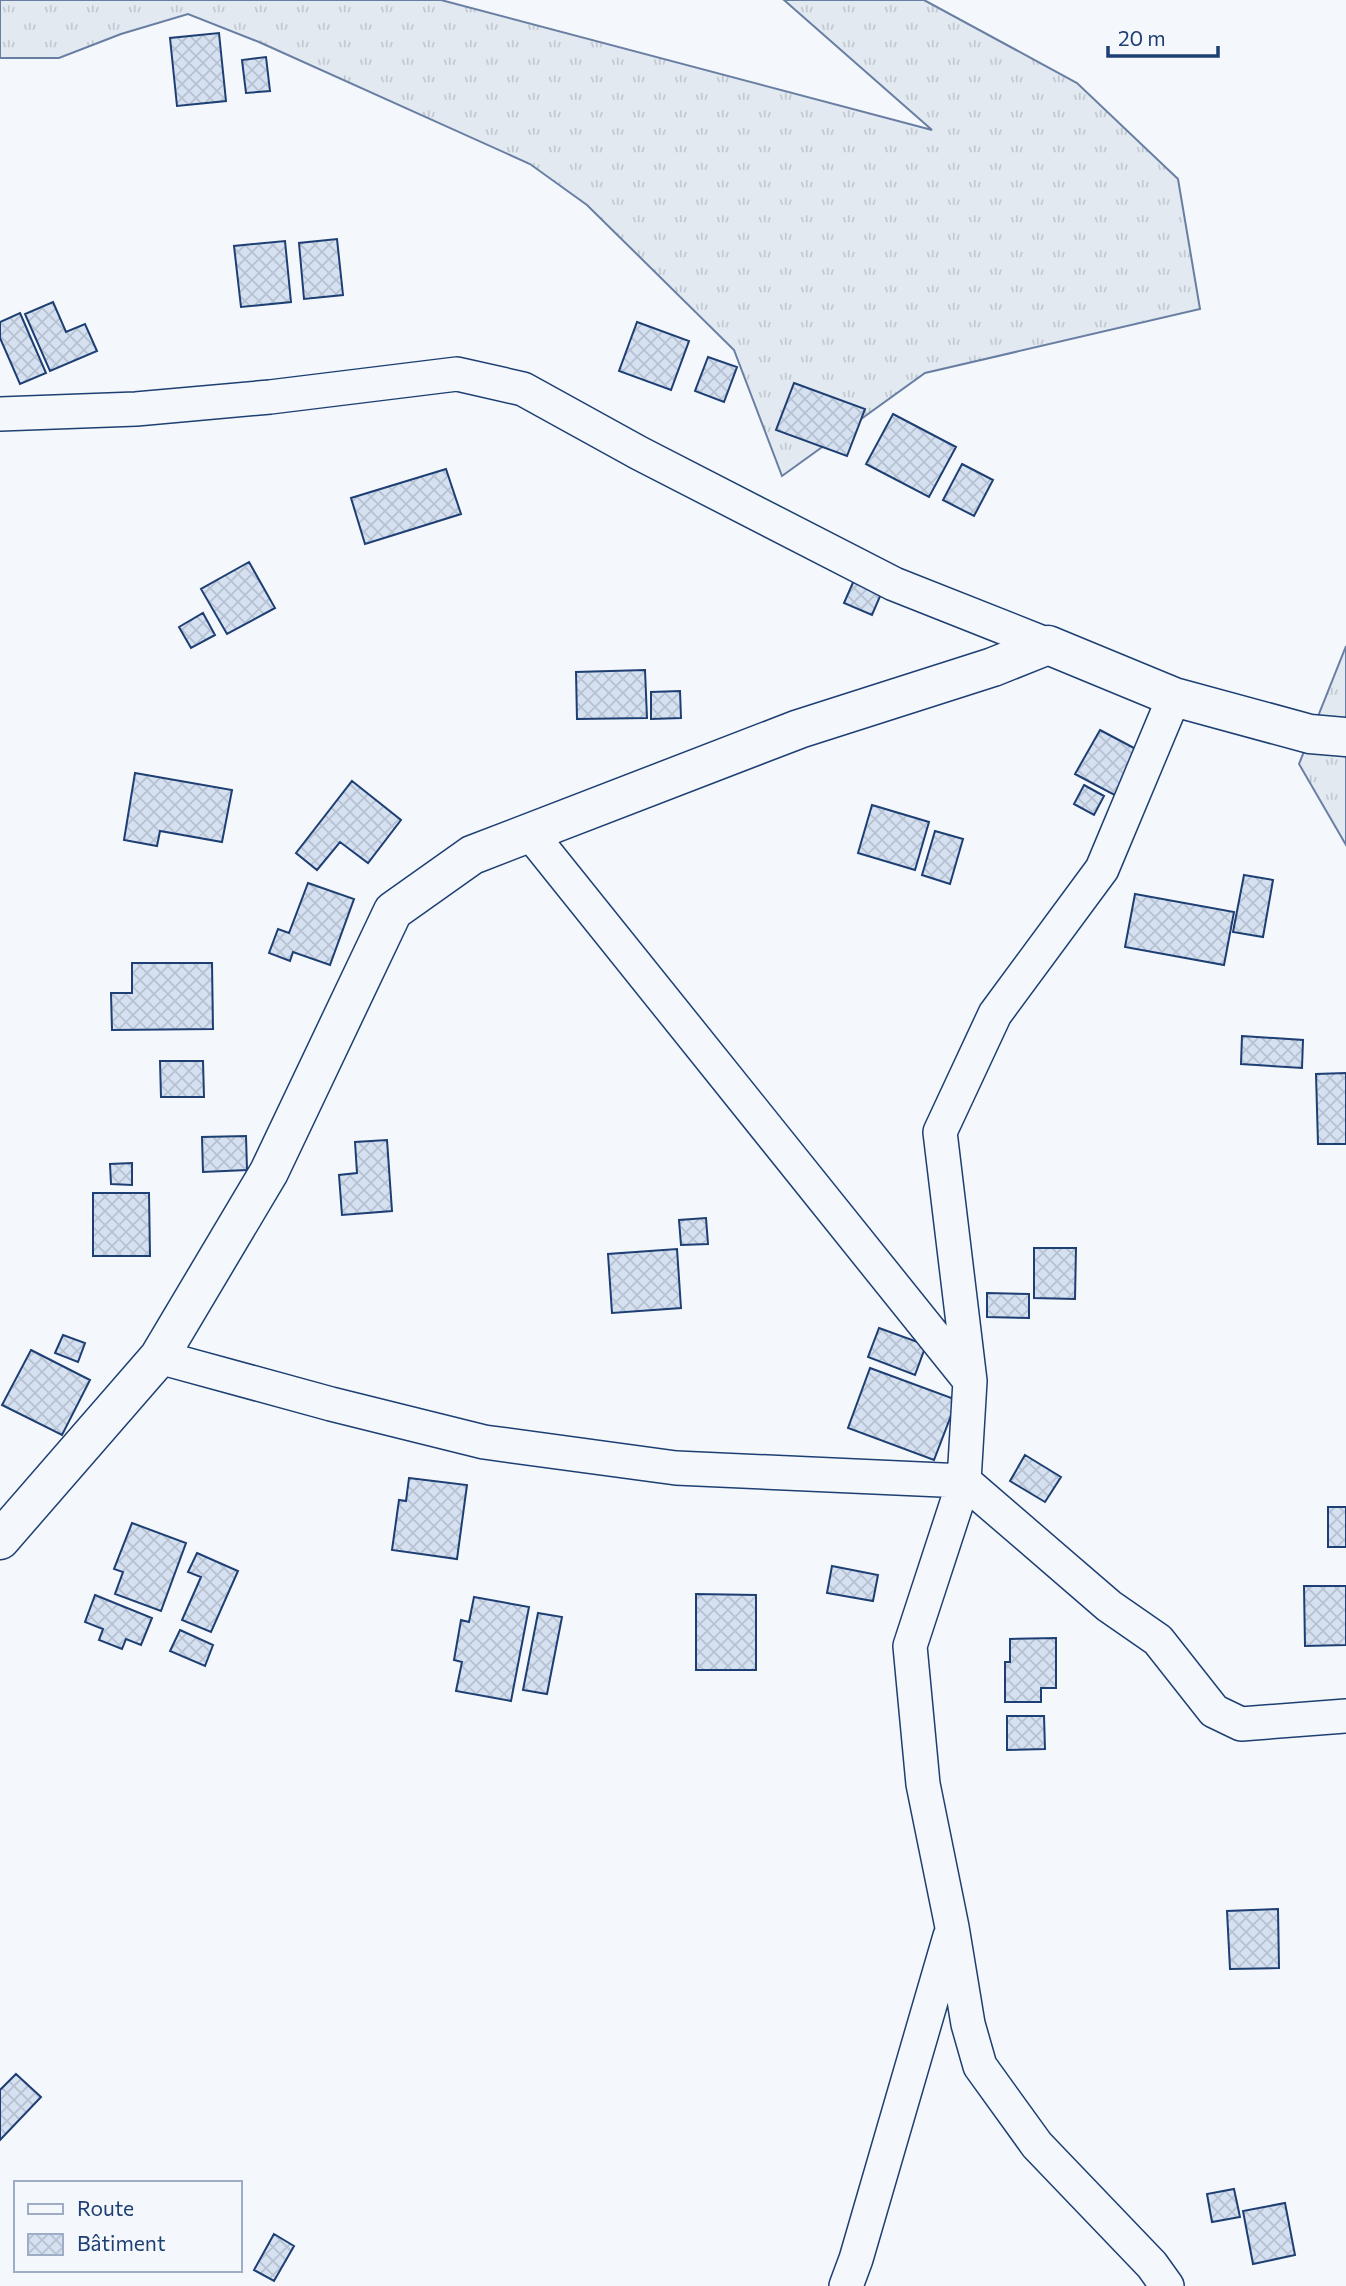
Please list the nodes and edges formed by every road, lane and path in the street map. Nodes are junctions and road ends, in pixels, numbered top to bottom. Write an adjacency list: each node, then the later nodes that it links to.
1 (0, 414): 2 (street)
2 (1048, 645): 3 (street); 5 (street)
3 (1174, 697): 4 (street); 7 (street)
4 (1346, 737)
5 (530, 833): 6 (street); 7 (street)
6 (159, 1357): 8 (street); 9 (street)
7 (970, 1381): 8 (street)
8 (964, 1481): 10 (street); 11 (street)
9 (0, 1539)
10 (1346, 1716)
11 (952, 1927): 12 (street); 13 (street)
12 (846, 2286)
13 (1167, 2286)

